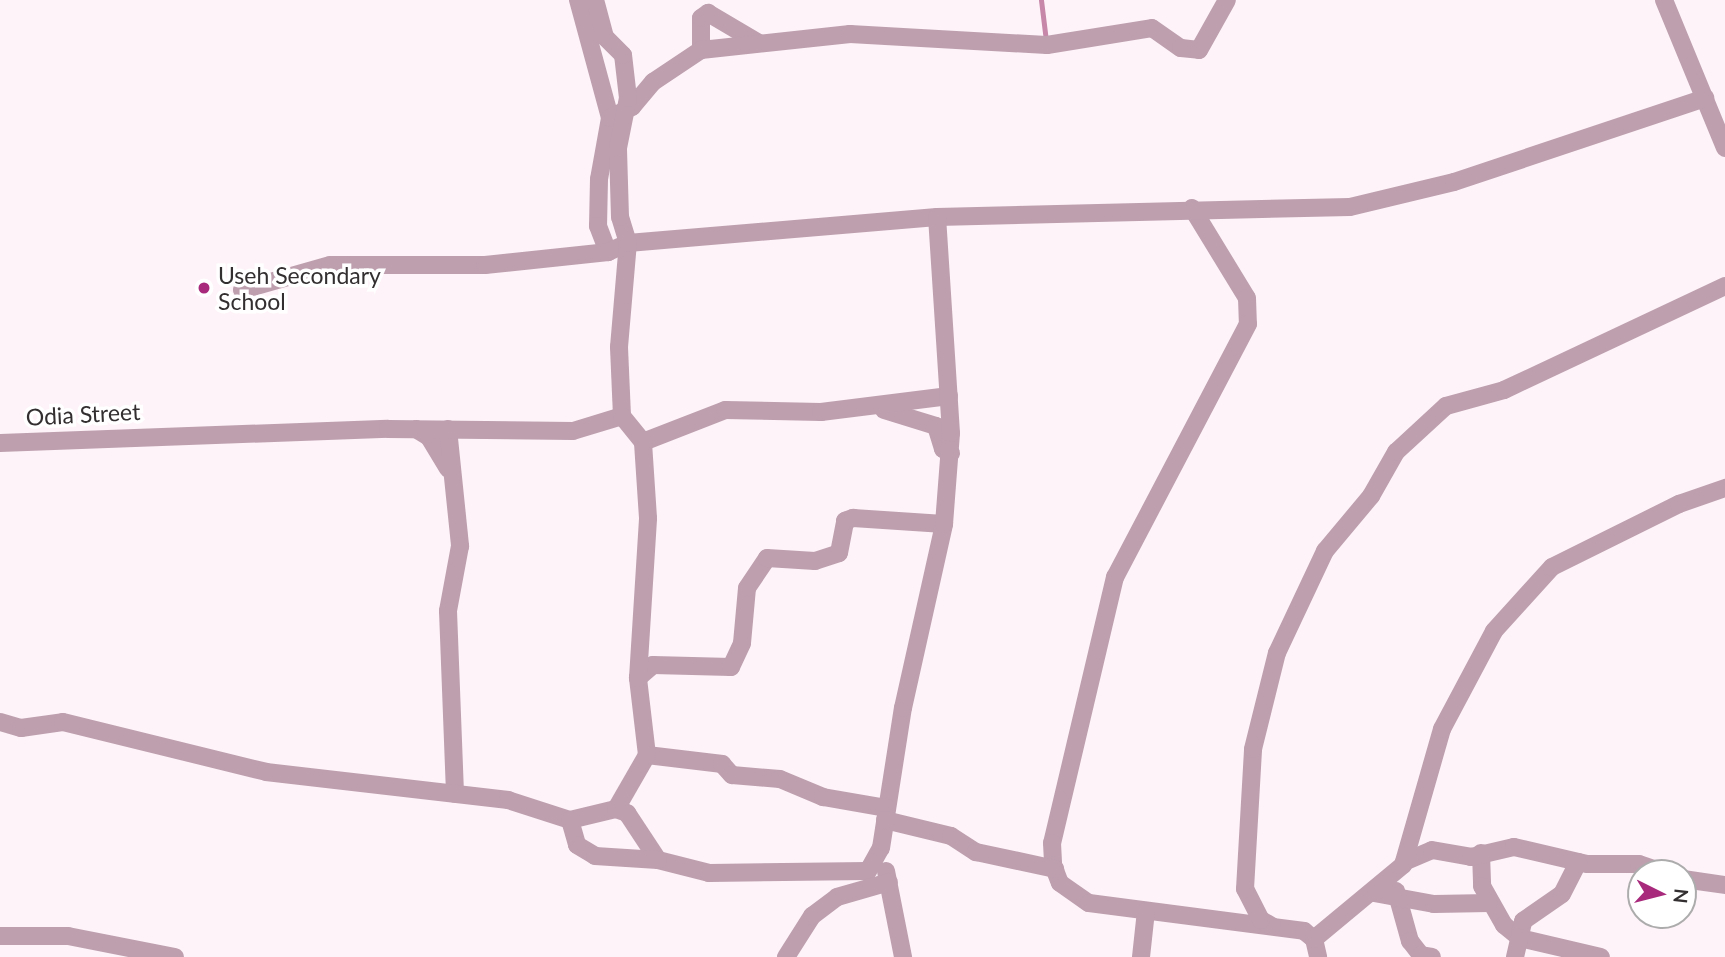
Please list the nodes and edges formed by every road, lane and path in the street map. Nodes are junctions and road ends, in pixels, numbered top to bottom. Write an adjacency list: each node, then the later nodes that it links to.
1 (578, 0): 9 (street)
2 (595, 0): 8 (street)
3 (1227, 0): 5 (street)
4 (1664, 0): 7 (street)
5 (759, 43): 6 (street); 6 (street)
6 (701, 50): 8 (street)
7 (1705, 98): 10 (street); 11 (street)
8 (628, 109): 9 (street); 13 (street)
9 (610, 118): 14 (street)
10 (1725, 148)
11 (1192, 208): 12 (street); 41 (street)
12 (937, 217): 13 (street); 17 (street)
13 (628, 243): 14 (street); 19 (street)
14 (608, 252): 16 (street)
15 (1725, 286): 50 (street)
16 (242, 290)
17 (949, 396): 18 (street); 24 (street)
18 (869, 405): 22 (street); 24 (street)
19 (622, 416): 21 (street, Odia Street); 22 (street)
20 (416, 429): 21 (street, Odia Street); 23 (street, Odia Street); 25 (street)
21 (448, 429): 25 (street)
22 (643, 442): 28 (street)
23 (0, 443)
24 (951, 453): 27 (street)
25 (454, 482): 31 (street)
26 (1725, 488): 38 (street)
27 (944, 524): 28 (street); 33 (street)
28 (638, 678): 30 (street)
29 (0, 723): 31 (street)
30 (647, 755): 32 (street); 33 (street)
31 (455, 794): 34 (street)
32 (616, 809): 34 (street); 37 (street)
33 (886, 814): 35 (street); 41 (street)
34 (570, 820): 37 (street)
35 (881, 848): 37 (street); 44 (street)
36 (1481, 853): 38 (street); 39 (street); 48 (street)
37 (658, 860)
38 (1404, 862): 42 (street)
39 (1578, 862): 40 (street); 52 (street)
40 (1627, 864)
41 (1055, 869): 49 (street)
42 (1393, 877): 46 (street); 47 (street)
43 (1697, 881): 45 (street)
44 (889, 882): 56 (street); 57 (street)
45 (1725, 885)
46 (1374, 892): 47 (street); 53 (street)
47 (1398, 900): 48 (street); 60 (street)
48 (1489, 903): 52 (street)
49 (1146, 911): 50 (street); 58 (street)
50 (1272, 926): 53 (street)
51 (0, 936): 54 (street)
52 (1518, 936): 61 (street); 62 (street)
53 (1314, 939): 59 (street)
54 (113, 951): 55 (street)
55 (176, 957)
56 (786, 957)
57 (903, 957)
58 (1141, 957)
59 (1318, 957)
60 (1432, 957)
61 (1515, 957)
62 (1601, 957)

